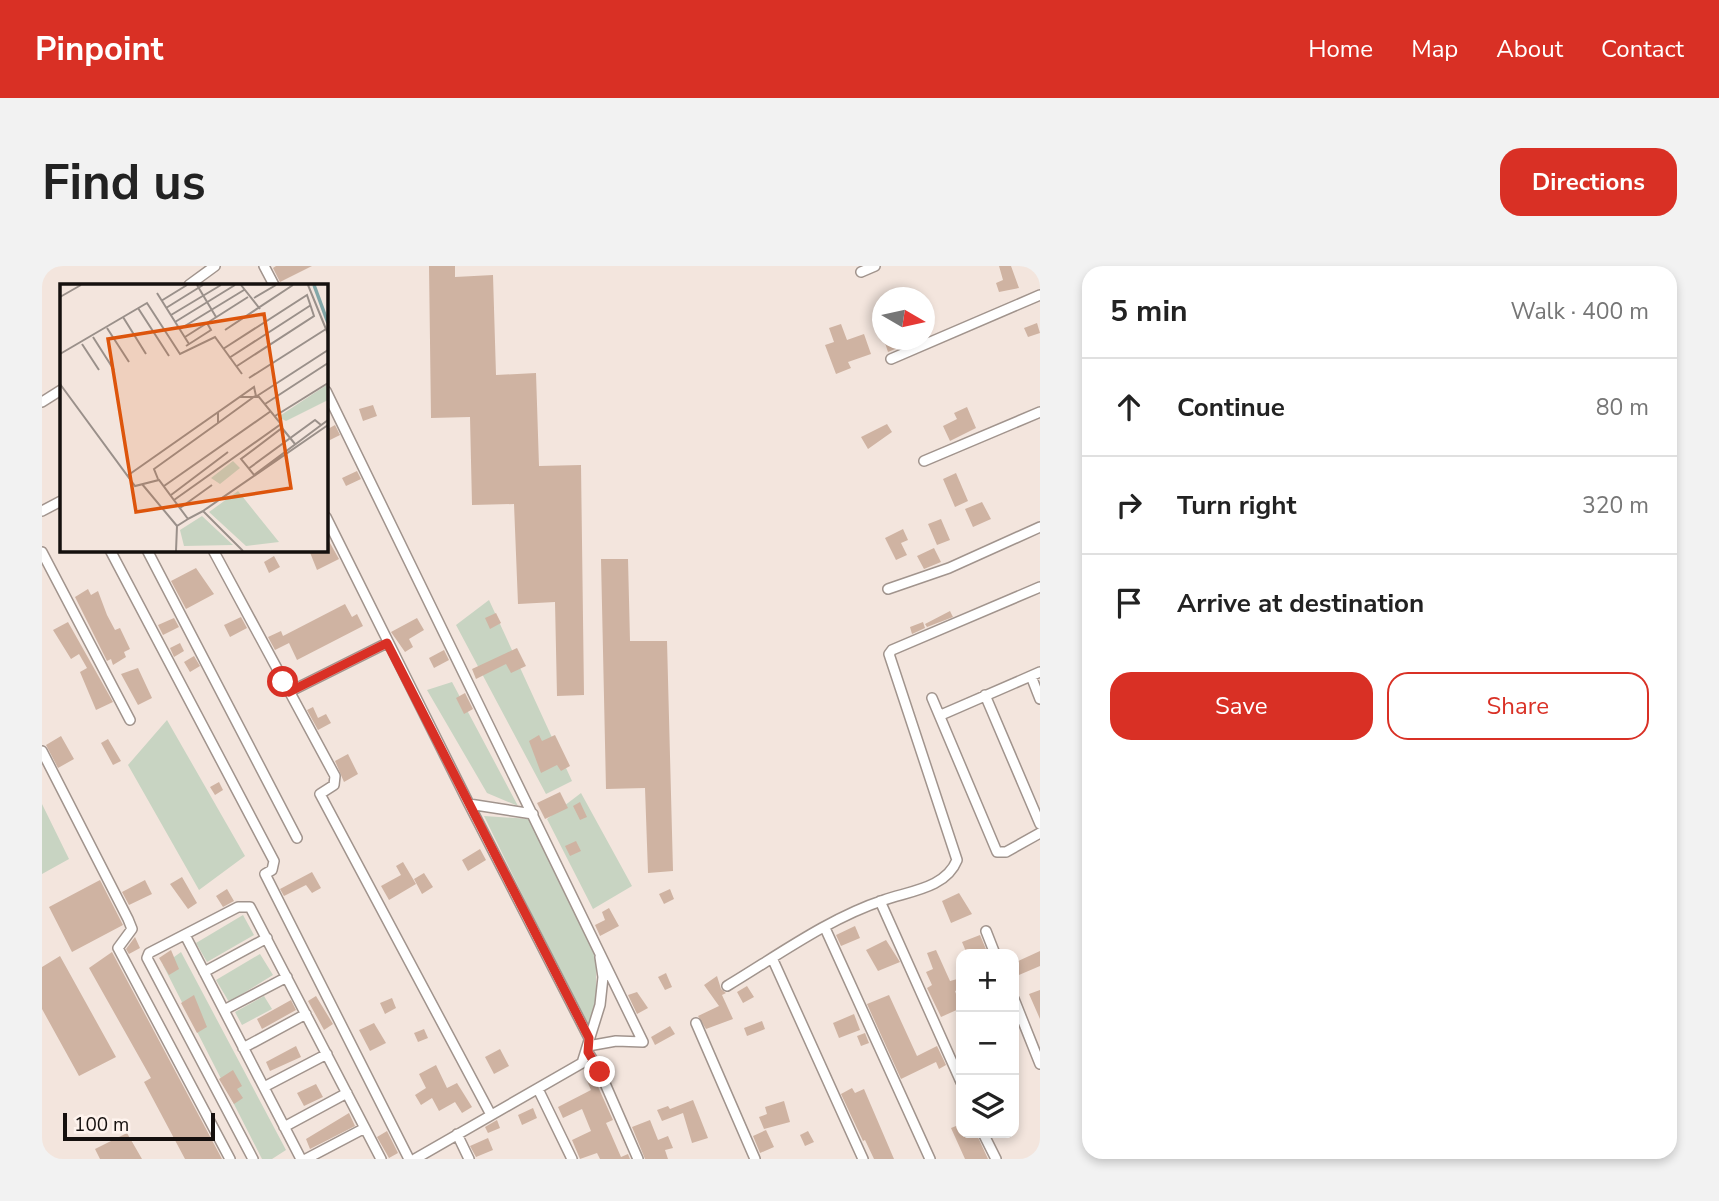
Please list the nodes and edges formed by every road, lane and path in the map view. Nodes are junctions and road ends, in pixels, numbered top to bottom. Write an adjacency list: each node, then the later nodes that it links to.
1 (215, 266): 5 (street)
2 (264, 266): 6 (street)
3 (875, 266): 4 (street)
4 (861, 272)
5 (190, 284)
6 (273, 284)
7 (1040, 295): 8 (street)
8 (891, 359)
9 (60, 391): 11 (street)
10 (327, 393): 34 (street)
11 (42, 402)
12 (1040, 412): 13 (street)
13 (924, 461)
14 (60, 501): 15 (street)
15 (42, 511)
16 (327, 519): 24 (street)
17 (1040, 527): 23 (street)
18 (111, 551): 70 (street)
19 (148, 551): 37 (street)
20 (214, 551): 26 (street)
21 (42, 552): 31 (street)
22 (1040, 587): 38 (street)
23 (888, 589)
24 (387, 643): 26 (street); 33 (street)
25 (1035, 674): 27 (street); 29 (street)
26 (289, 692): 61 (street)
27 (985, 695): 30 (street); 35 (street)
28 (932, 698): 30 (street)
29 (1040, 699)
30 (941, 715): 36 (street)
31 (130, 720)
32 (42, 751): 66 (street)
33 (469, 804): 34 (street); 53 (street)
34 (533, 814): 43 (street)
35 (1040, 824)
36 (1040, 834)
37 (297, 838)
38 (880, 901): 39 (street); 57 (street)
39 (825, 928): 45 (street); 77 (street)
40 (986, 931): 44 (street)
41 (185, 935): 42 (street); 46 (street); 67 (street)
42 (267, 938): 46 (street); 47 (street)
43 (599, 948): 53 (street); 53 (street)
44 (994, 949)
45 (773, 960): 48 (street); 76 (street)
46 (204, 971): 49 (street)
47 (287, 977): 49 (street); 51 (street)
48 (727, 986)
49 (224, 1010): 54 (street)
50 (1019, 1012): 56 (street)
51 (306, 1014): 54 (street); 55 (street)
52 (696, 1023): 75 (street)
53 (588, 1045): 59 (street); 74 (street)
54 (243, 1048): 58 (street)
55 (327, 1054): 58 (street); 60 (street)
56 (1040, 1064)
57 (958, 1075)
58 (264, 1087): 62 (street)
59 (538, 1089): 61 (street); 73 (street)
60 (347, 1093): 62 (street); 63 (street)
61 (490, 1114): 64 (street)
62 (284, 1127): 68 (street)
63 (365, 1128): 68 (street); 69 (street)
64 (457, 1134): 71 (street); 72 (street)
65 (986, 1138): 78 (street)
66 (230, 1159)
67 (253, 1159)
68 (304, 1159)
69 (381, 1159)
70 (409, 1159)
71 (415, 1159)
72 (469, 1159)
73 (571, 1159)
74 (638, 1159)
75 (755, 1159)
76 (863, 1159)
77 (930, 1159)
78 (996, 1159)

